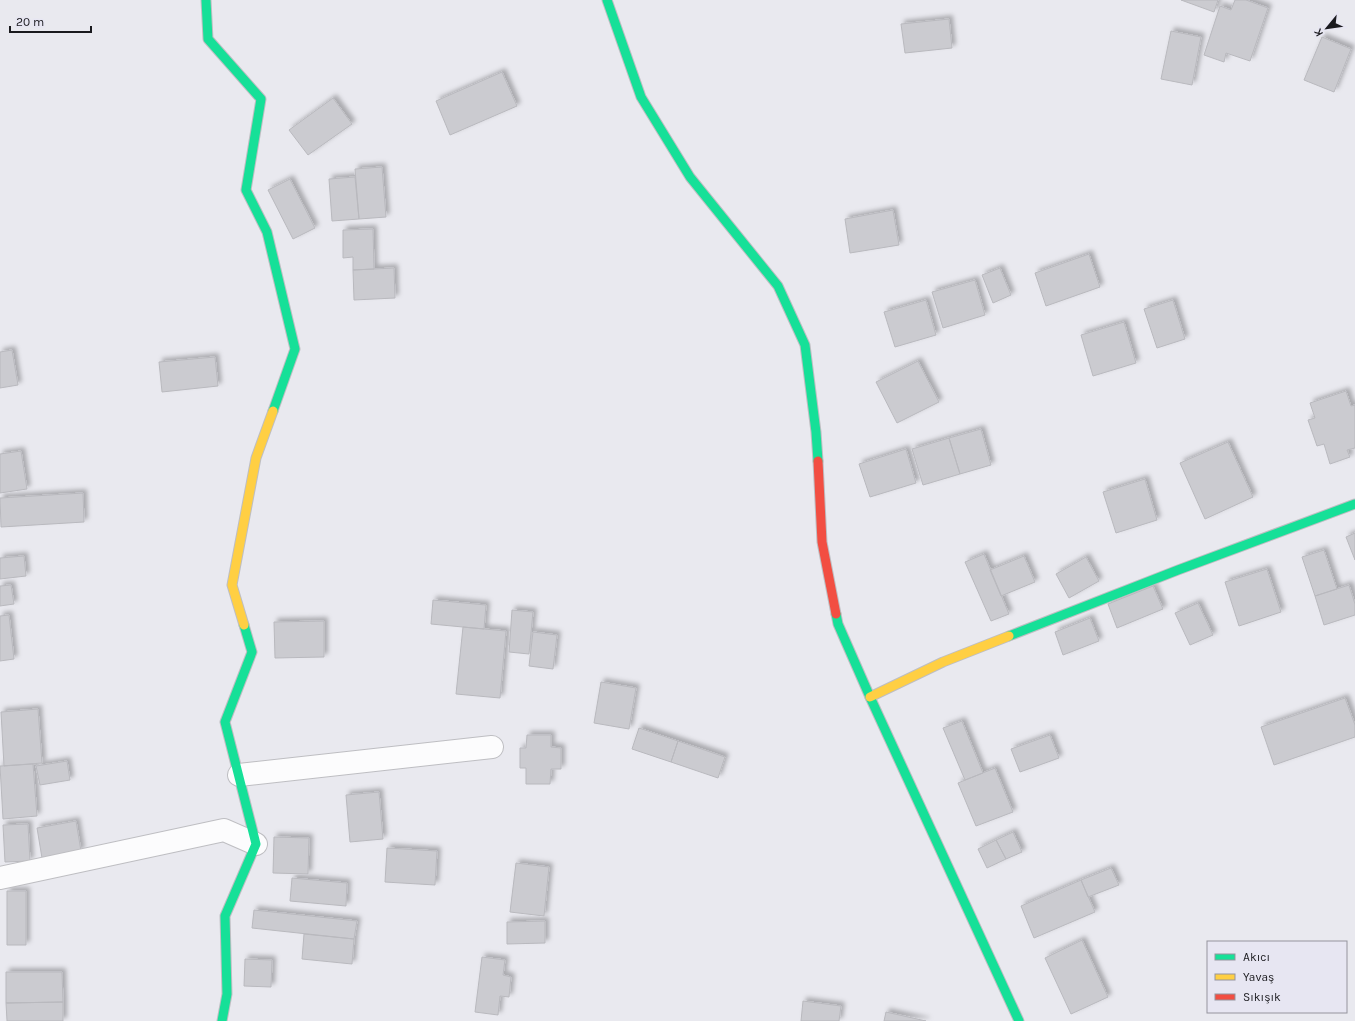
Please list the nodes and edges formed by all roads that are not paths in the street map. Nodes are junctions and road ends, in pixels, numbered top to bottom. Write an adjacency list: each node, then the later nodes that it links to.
1 (206, 0): 6 (street)
2 (607, 0): 4 (street)
3 (1355, 504): 4 (street)
4 (870, 697): 10 (street)
5 (492, 747): 6 (street)
6 (239, 775): 7 (street)
7 (256, 844): 8 (street); 9 (street)
8 (0, 878)
9 (222, 1021)
10 (1019, 1021)

